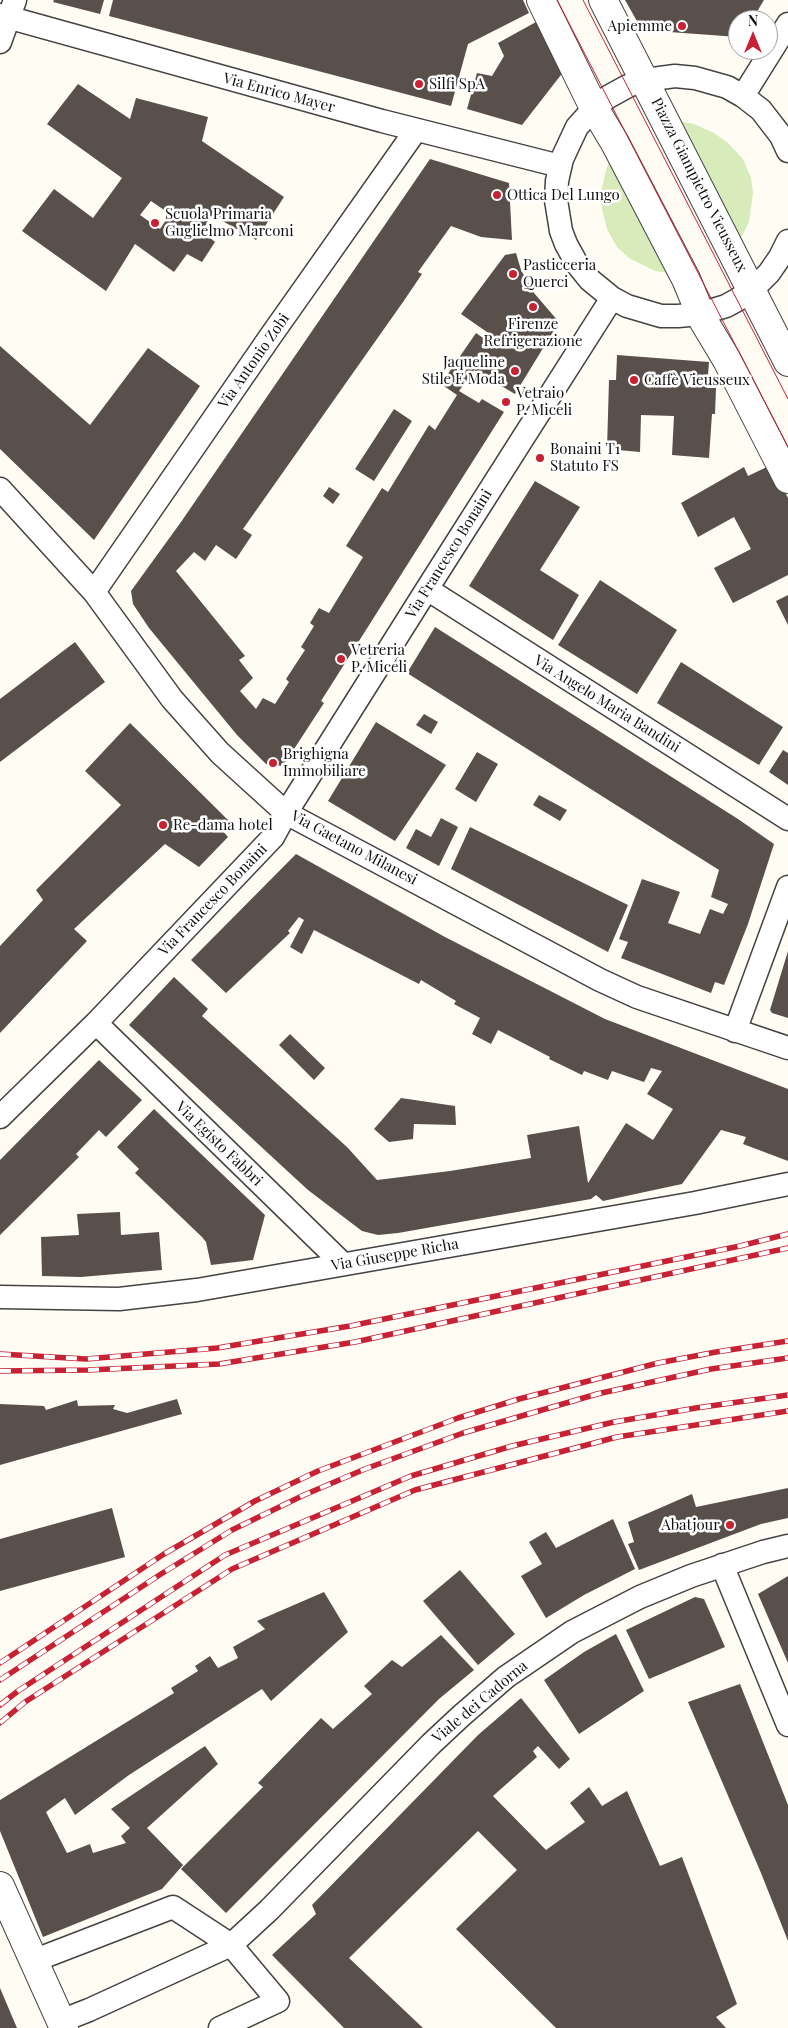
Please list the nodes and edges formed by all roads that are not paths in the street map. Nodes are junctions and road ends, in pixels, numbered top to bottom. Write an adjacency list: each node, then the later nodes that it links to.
1 (541, 0): 8 (street)
2 (603, 0): 6 (street)
3 (8, 11): 5 (street); 9 (street, Via Enrico Mayer)
4 (788, 24): 7 (street)
5 (0, 42)
6 (645, 80): 7 (street, Piazza Giampietro Vieusseux); 8 (street, Piazza Giampietro Vieusseux); 13 (street, Piazza Giampietro Vieusseux)
7 (743, 96): 10 (street, Piazza Giampietro Vieusseux)
8 (594, 108): 11 (street, Piazza Giampietro Vieusseux); 15 (street)
9 (416, 130): 11 (street, Via Enrico Mayer); 20 (street, Via Antonio Zobi)
10 (788, 151)
11 (560, 166): 14 (street, Piazza Giampietro Vieusseux)
12 (788, 241): 13 (street, Piazza Giampietro Vieusseux)
13 (752, 290): 15 (street, Piazza Giampietro Vieusseux); 16 (street)
14 (612, 298): 15 (street, Piazza Giampietro Vieusseux); 19 (street, Via Francesco Bonaini)
15 (700, 314): 17 (street)
16 (788, 362)
17 (788, 479)
18 (0, 489): 20 (street, Via Gaetano Milanesi)
19 (427, 589): 21 (street, Via Francesco Bonaini); 22 (street, Via Angelo Maria Bandini)
20 (94, 592): 21 (street, Via Gaetano Milanesi)
21 (286, 813): 24 (street, Via Francesco Bonaini); 25 (street, Via Gaetano Milanesi)
22 (788, 819)
23 (788, 887): 25 (street)
24 (96, 1023): 27 (street, Via Francesco Bonaini); 29 (street, Via Egisto Fabbri)
25 (735, 1031): 26 (street, Via Gaetano Milanesi)
26 (788, 1048)
27 (0, 1117)
28 (788, 1184): 29 (street, Via Giuseppe Richa)
29 (342, 1264): 30 (street, Via Giuseppe Richa)
30 (0, 1297)
31 (788, 1546): 32 (street, Viale dei Cadorna)
32 (722, 1565): 33 (street); 35 (street, Viale dei Cadorna)
33 (788, 1725)
34 (0, 1886): 36 (street)
35 (230, 1945): 36 (street); 37 (street, Viale dei Cadorna); 38 (street)
36 (33, 1961): 37 (street)
37 (62, 2024)
38 (220, 2028)

